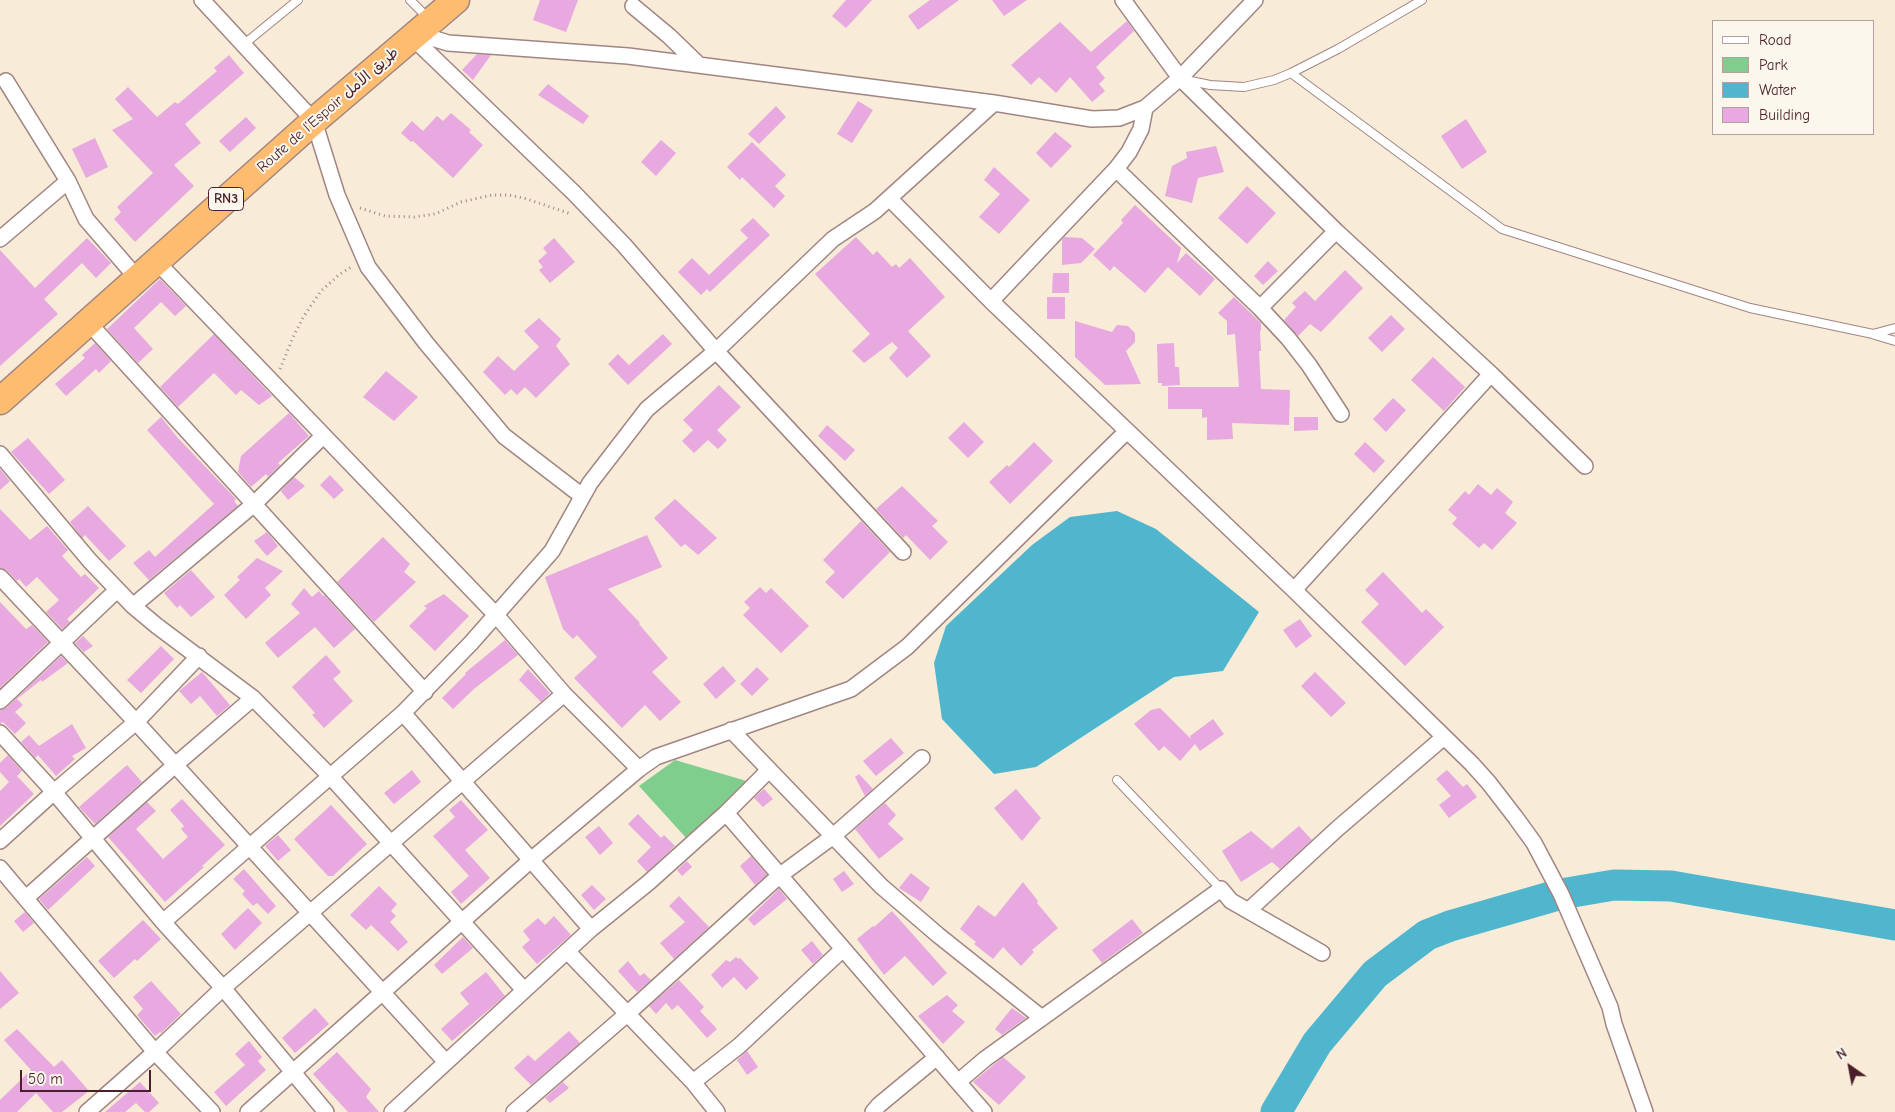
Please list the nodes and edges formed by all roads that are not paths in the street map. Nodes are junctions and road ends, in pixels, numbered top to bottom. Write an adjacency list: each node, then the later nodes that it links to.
1 (202, 0): 10 (street)
2 (298, 0): 10 (lane)
3 (410, 0): 9 (lane)
4 (456, 0): 9 (highway, Route de l’Espoir طريق الأمل / RN3)
5 (1123, 0): 13 (street)
6 (1255, 0): 13 (street)
7 (1422, 0): 12 (lane)
8 (632, 2): 11 (street)
9 (420, 30): 11 (street); 17 (highway, Route de l’Espoir طريق الأمل / RN3); 31 (street)
10 (243, 45): 17 (street)
11 (699, 65): 15 (street)
12 (1291, 73): 13 (lane); 29 (lane)
13 (1180, 78): 16 (street); 21 (street)
14 (6, 81): 19 (street)
15 (994, 103): 16 (street); 20 (street)
16 (1145, 108): 18 (street)
17 (314, 121): 23 (highway, Route de l’Espoir طريق الأمل / RN3); 39 (street)
18 (1116, 169): 25 (street); 26 (street)
19 (68, 181): 22 (street); 24 (street)
20 (890, 199): 25 (street); 31 (street)
21 (1336, 231): 26 (street); 32 (street)
22 (0, 239)
23 (156, 261): 24 (highway, Route de l’Espoir طريق الأمل / RN3); 36 (street)
24 (137, 278): 27 (highway, Route de l’Espoir طريق الأمل / RN3)
25 (991, 301): 35 (street)
26 (1260, 308): 34 (street)
27 (88, 322): 33 (highway, Route de l’Espoir طريق الأمل / RN3); 40 (street)
28 (1895, 328): 29 (lane)
29 (1873, 334): 30 (lane)
30 (1895, 341)
31 (716, 351): 39 (street); 41 (street)
32 (1490, 374): 38 (street); 44 (street)
33 (0, 402)
34 (1341, 414)
35 (1127, 431): 44 (street); 55 (street)
36 (323, 436): 40 (street); 46 (street)
37 (0, 454): 43 (street)
38 (1585, 466)
39 (582, 496): 46 (street)
40 (253, 504): 45 (street); 49 (street)
41 (903, 552)
42 (0, 576): 47 (street)
43 (118, 590): 45 (street); 47 (street)
44 (1294, 590): 57 (street)
45 (133, 606): 48 (street)
46 (496, 615): 49 (street); 50 (street)
47 (62, 643): 52 (street); 54 (street)
48 (199, 656): 51 (street); 54 (street)
49 (425, 692): 53 (street)
50 (564, 694): 60 (street); 64 (street)
51 (253, 698): 59 (street); 62 (street)
52 (0, 701)
53 (403, 713): 62 (street); 64 (street)
54 (136, 722): 59 (street); 65 (street)
55 (731, 730): 60 (street); 61 (street)
56 (0, 733): 65 (street)
57 (1444, 737): 77 (street); 105 (street)
58 (922, 758): 67 (street)
59 (174, 766): 68 (street); 71 (street)
60 (639, 769): 72 (street)
61 (769, 770): 66 (street); 67 (street)
62 (330, 776): 70 (street); 71 (street)
63 (1117, 780): 75 (lane)
64 (463, 781): 70 (street); 72 (street)
65 (54, 792): 68 (street); 69 (street)
66 (726, 814): 74 (street); 81 (street)
67 (832, 837): 74 (street); 89 (street)
68 (94, 839): 76 (street); 79 (street)
69 (0, 841)
70 (391, 843): 78 (street); 80 (street)
71 (249, 848): 78 (street); 79 (street)
72 (531, 860): 80 (street); 81 (street)
73 (0, 868): 76 (street)
74 (779, 876): 82 (street); 88 (street)
75 (1220, 888): 77 (street); 89 (street)
76 (26, 898): 90 (street)
77 (1250, 910): 84 (street)
78 (309, 913): 85 (street); 87 (street)
79 (164, 922): 85 (street)
80 (462, 922): 86 (street); 87 (street)
81 (591, 929): 83 (street)
82 (843, 949): 91 (street); 94 (street)
83 (567, 951): 86 (street); 88 (street)
84 (1322, 954)
85 (223, 988): 90 (street); 93 (street)
86 (524, 990): 92 (street)
87 (382, 992): 92 (street); 93 (street)
88 (627, 1014): 94 (street); 102 (street)
89 (1042, 1018): 95 (street)
90 (155, 1052): 97 (street); 98 (street)
91 (937, 1057): 95 (street); 96 (street)
92 (445, 1061): 101 (street)
93 (293, 1072): 99 (street); 100 (street)
94 (693, 1082): 103 (street)
95 (958, 1082): 104 (street)
96 (879, 1110)
97 (87, 1112)
98 (212, 1112)
99 (248, 1112)
100 (326, 1112)
101 (392, 1112)
102 (514, 1112)
103 (717, 1112)
104 (984, 1112)
105 (1644, 1112)

